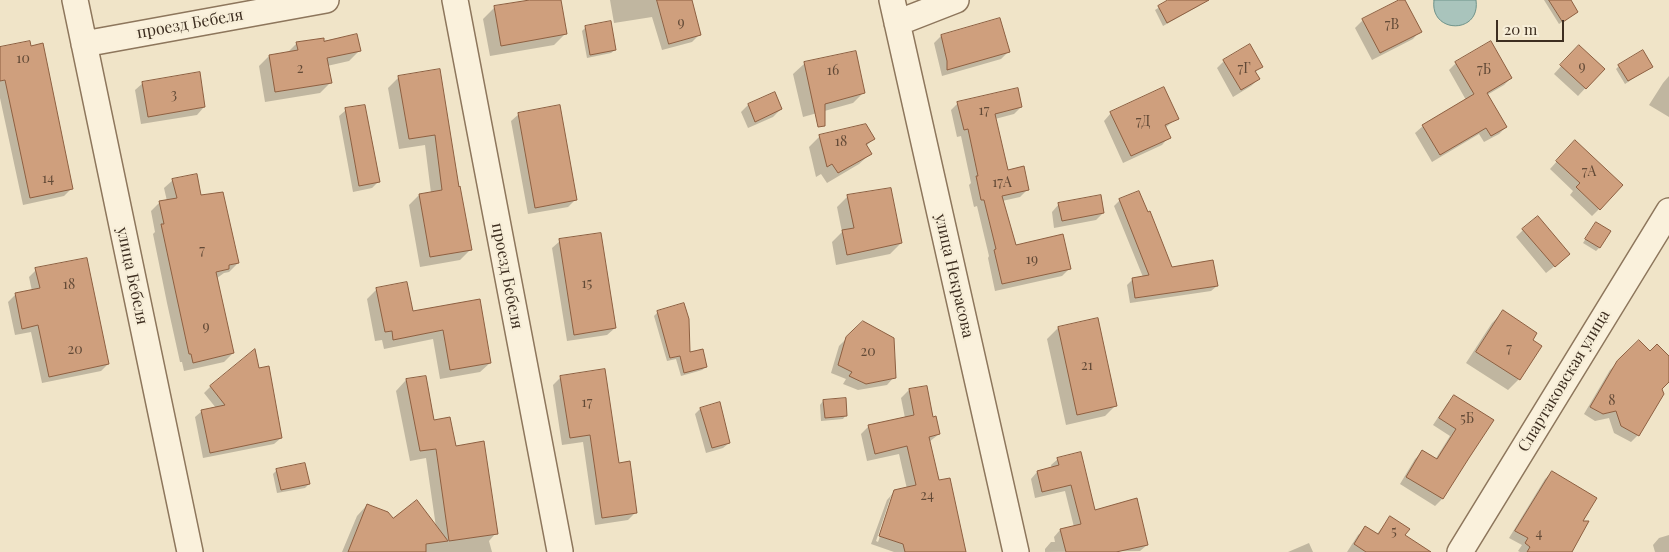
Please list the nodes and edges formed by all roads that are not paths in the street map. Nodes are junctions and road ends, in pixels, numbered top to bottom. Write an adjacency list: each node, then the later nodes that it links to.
1 (75, 0): 6 (street, улица Бебеля)
2 (326, 0): 6 (street, проезд Бебеля)
3 (455, 0): 8 (street, проезд Бебеля)
4 (956, 0): 5 (street)
5 (895, 11): 10 (street, улица Некрасова)
6 (84, 44): 9 (street, улица Бебеля)
7 (1669, 210): 11 (street, Спартаковская улица)
8 (560, 551)
9 (190, 552)
10 (1016, 552)
11 (1460, 552)

